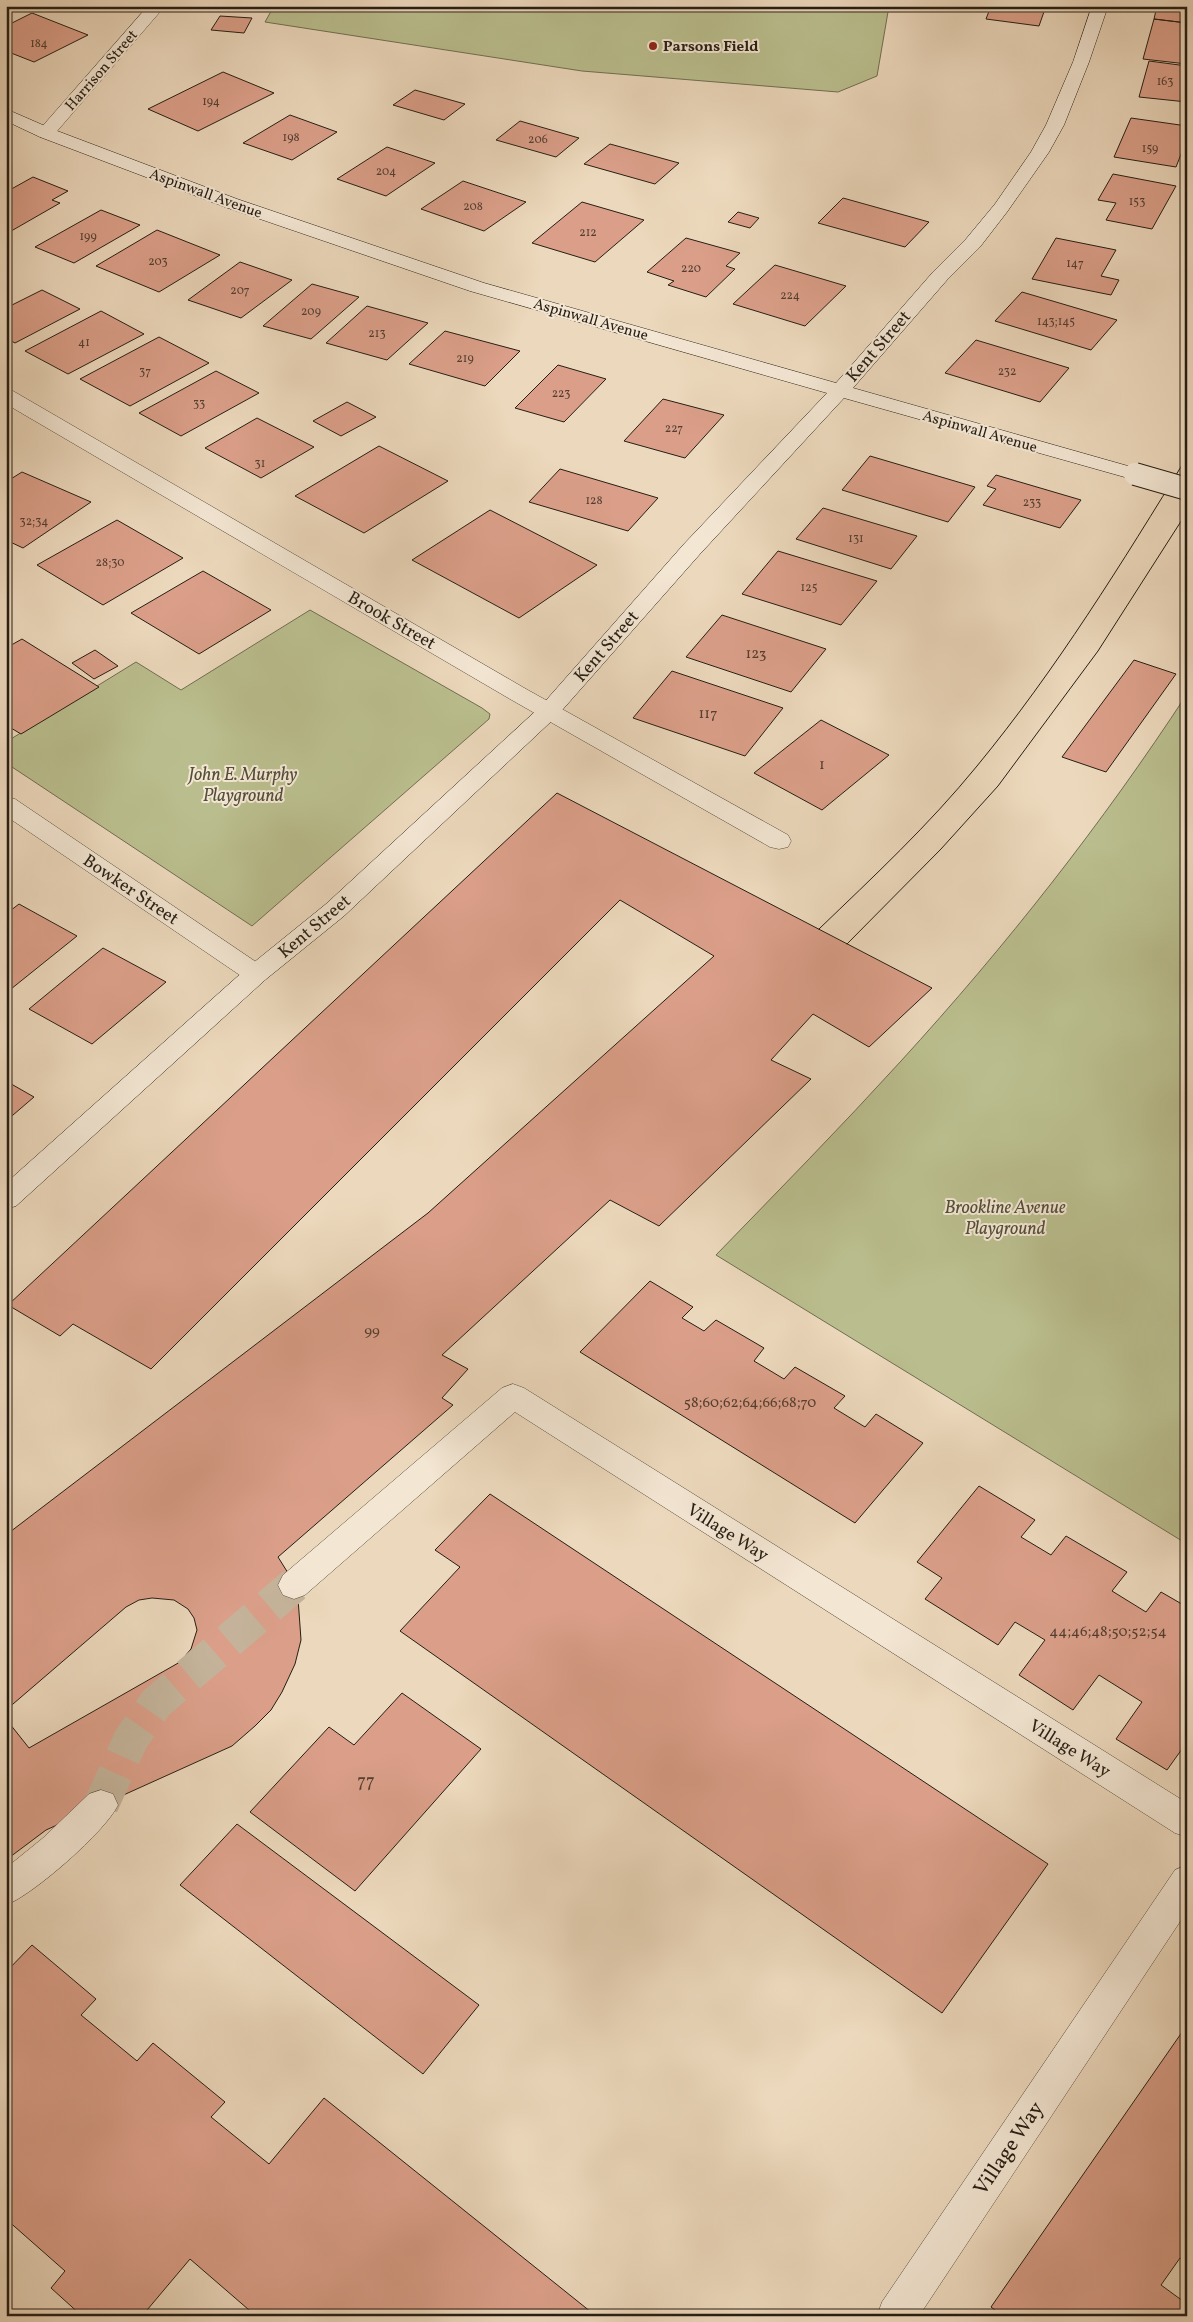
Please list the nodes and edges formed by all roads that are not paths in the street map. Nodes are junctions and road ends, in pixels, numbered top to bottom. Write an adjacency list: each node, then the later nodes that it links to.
1 (157, 6): 4 (street, Harrison Street)
2 (1100, 6): 5 (street, Kent Street)
3 (6, 114): 4 (street, Aspinwall Avenue)
4 (46, 133): 5 (street, Aspinwall Avenue)
5 (840, 390): 7 (street, Aspinwall Avenue, bridge); 8 (street, Kent Street)
6 (6, 396): 8 (street, Brook Street)
7 (1187, 489)
8 (549, 711): 10 (street, Brook Street); 11 (street, Kent Street)
9 (6, 805): 11 (street, Bowker Street)
10 (779, 841)
11 (256, 974): 12 (street, Kent Street)
12 (6, 1198)
13 (294, 1585): 15 (street, Village Way)
14 (101, 1805): 17 (street)
15 (1187, 1822)
16 (1187, 1881): 18 (street, Village Way)
17 (6, 1889)
18 (896, 2316)

